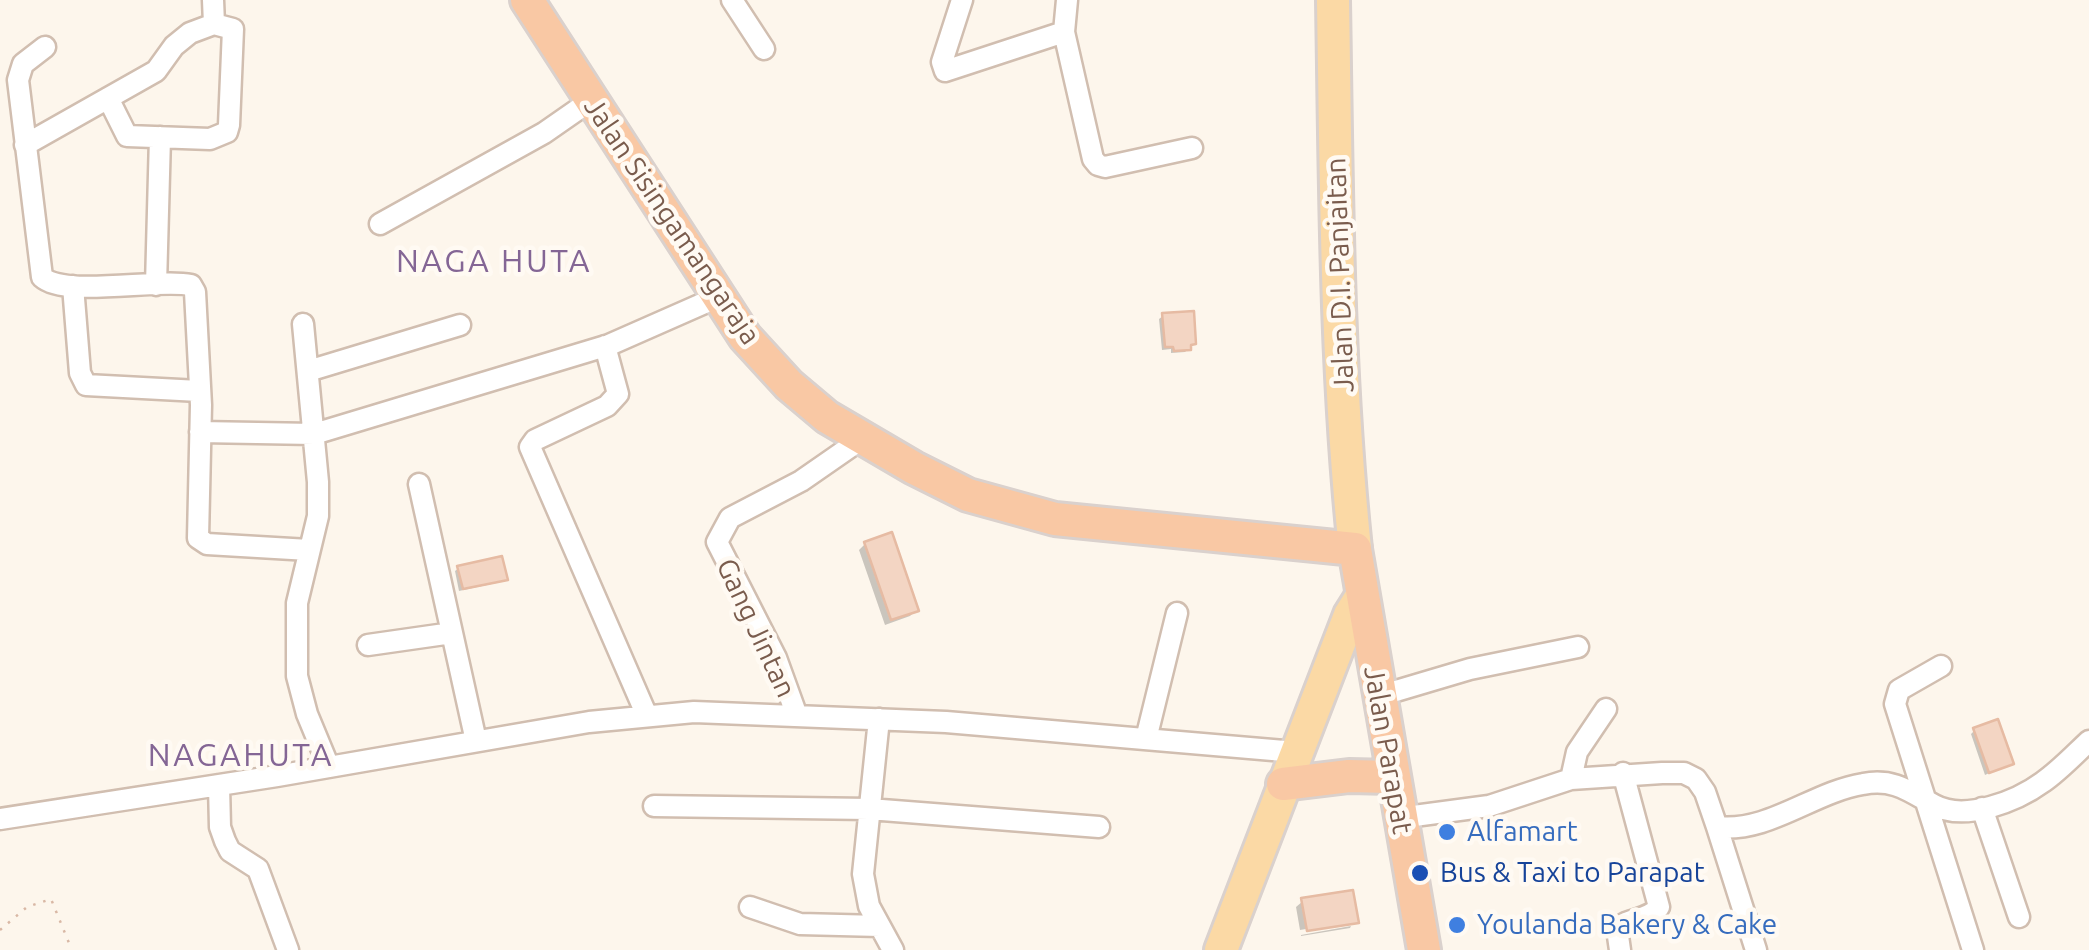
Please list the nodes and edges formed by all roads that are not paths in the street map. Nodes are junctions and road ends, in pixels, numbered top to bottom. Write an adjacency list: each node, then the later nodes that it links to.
1 (213, 0): 7 (street)
2 (527, 0): 12 (highway, Jalan Sisingamangaraja)
3 (732, 0): 10 (street)
4 (962, 0): 8 (street)
5 (1067, 0): 8 (street)
6 (1334, 0): 29 (main road, Jalan D.I. Panjaitan)
7 (214, 24): 11 (street); 13 (street)
8 (1064, 32): 15 (street)
9 (45, 48): 14 (street)
10 (764, 49)
11 (108, 98): 13 (street); 14 (street)
12 (590, 101): 16 (street); 19 (highway, Jalan Sisingamangaraja)
13 (160, 137): 18 (street)
14 (26, 145): 17 (street)
15 (1192, 148)
16 (380, 224)
17 (73, 286): 18 (street); 24 (street)
18 (156, 286): 24 (street)
19 (718, 297): 22 (street); 27 (highway, Jalan Sisingamangaraja)
20 (303, 324): 23 (street)
21 (460, 325): 23 (street)
22 (605, 346): 26 (street); 39 (street)
23 (308, 371): 26 (street)
24 (199, 391): 25 (street)
25 (200, 432): 26 (street); 30 (street)
26 (314, 434): 30 (street)
27 (863, 438): 29 (highway, Jalan Sisingamangaraja); 40 (street, Gang Jintan)
28 (418, 484): 33 (street)
29 (1356, 549): 31 (highway, Jalan Parapat)
30 (309, 550): 46 (street)
31 (1362, 596): 37 (highway, Jalan Parapat); 45 (main road)
32 (1177, 613): 42 (street)
33 (452, 633): 34 (street); 43 (street)
34 (368, 645)
35 (1578, 647): 37 (street)
36 (1941, 666): 52 (street)
37 (1380, 696): 48 (highway, Jalan Parapat)
38 (1606, 710): 49 (street)
39 (647, 716): 40 (street); 43 (street)
40 (797, 716): 41 (street)
41 (878, 719): 42 (street); 55 (street)
42 (1146, 739): 45 (street)
43 (476, 741): 46 (street)
44 (2089, 742): 54 (street)
45 (1296, 752): 50 (main road)
46 (329, 767): 51 (street)
47 (1623, 773): 49 (street); 58 (street); 67 (street)
48 (1392, 777): 50 (highway); 56 (highway, Jalan Parapat)
49 (1571, 778): 56 (street)
50 (1283, 784): 65 (main road)
51 (219, 785): 57 (street); 63 (street)
52 (1922, 796): 54 (street); 58 (street); 69 (street)
53 (654, 806): 55 (street)
54 (1982, 808): 61 (street)
55 (869, 809): 59 (street); 62 (street)
56 (1399, 818): 66 (highway, Jalan Parapat)
57 (0, 819)
58 (1717, 827): 68 (street)
59 (1099, 828)
60 (750, 907): 62 (street)
61 (2019, 916)
62 (880, 926): 64 (street)
63 (288, 950)
64 (892, 950)
65 (1221, 950)
66 (1424, 950)
67 (1620, 950)
68 (1756, 950)
69 (1973, 950)

